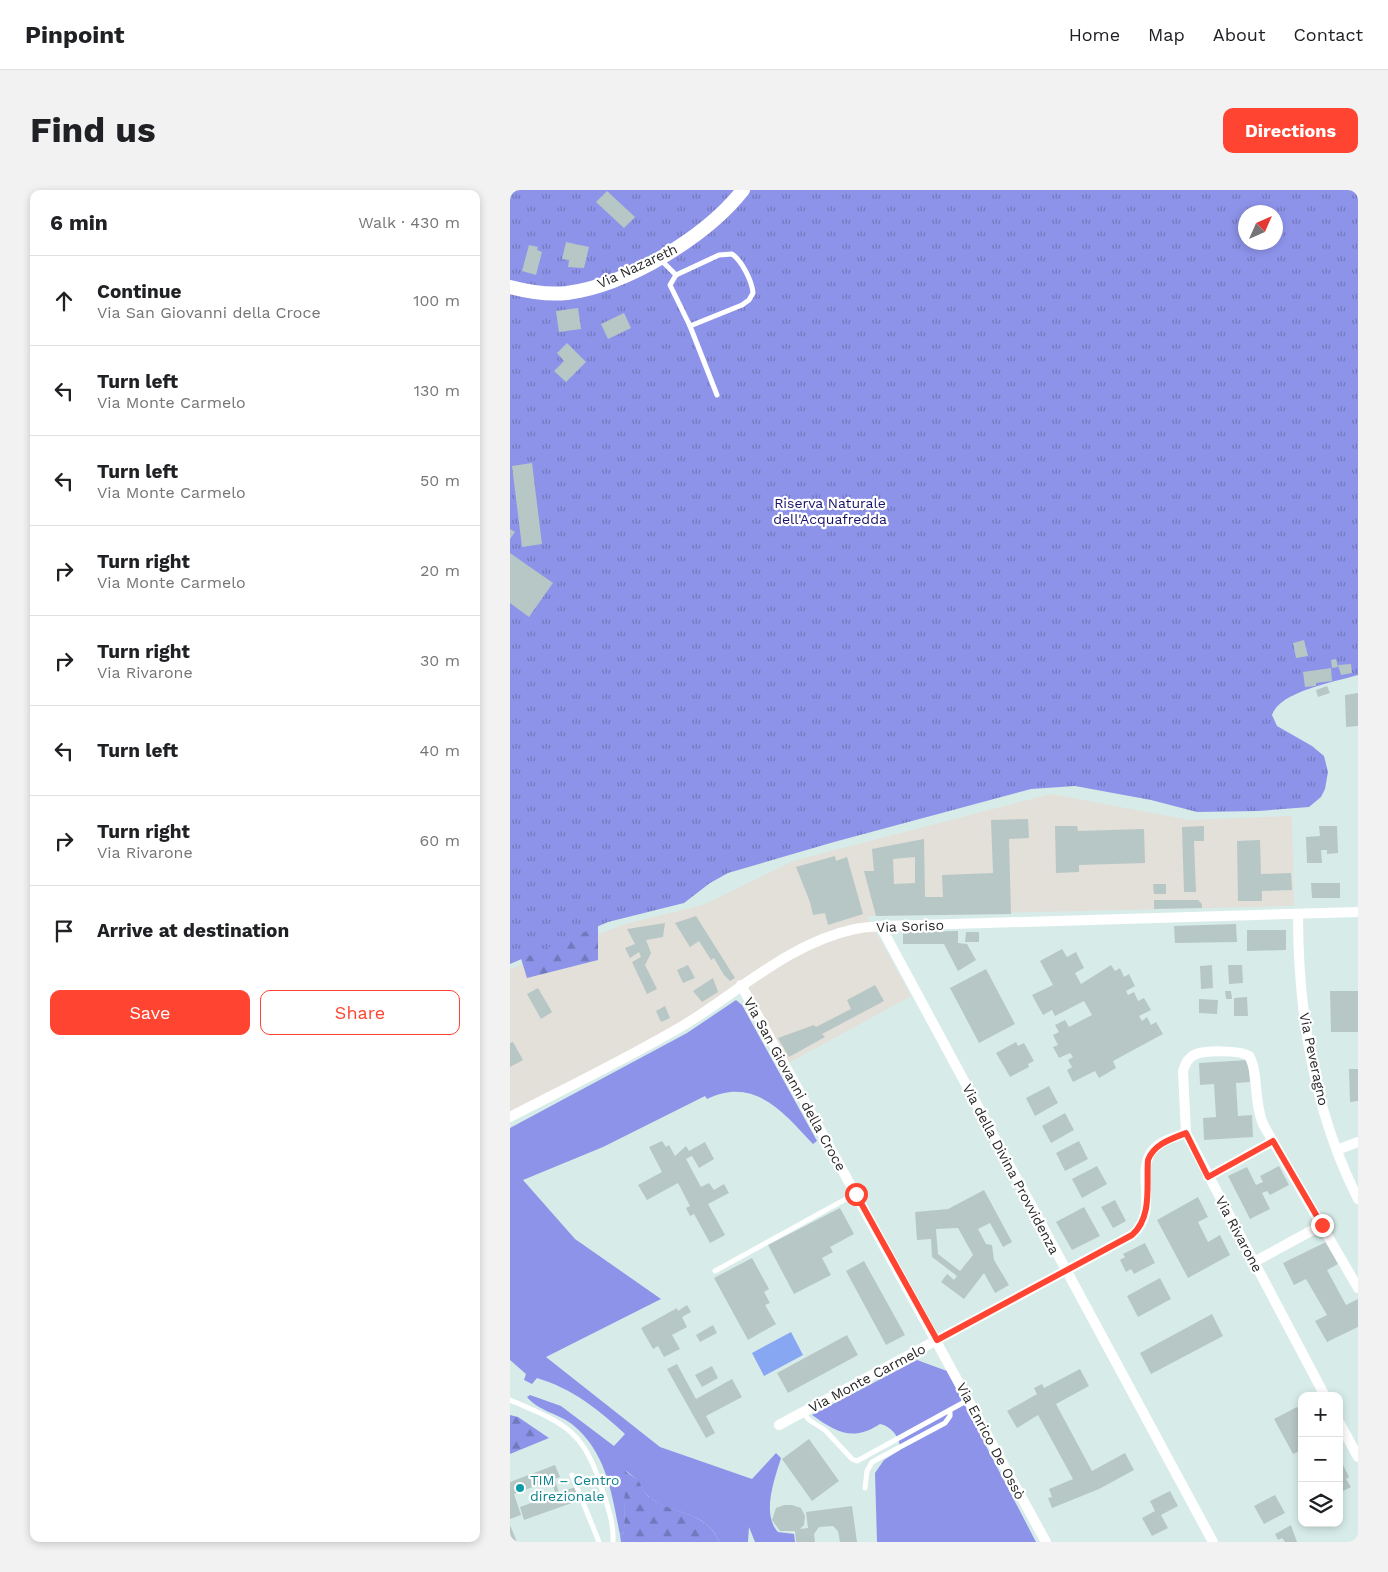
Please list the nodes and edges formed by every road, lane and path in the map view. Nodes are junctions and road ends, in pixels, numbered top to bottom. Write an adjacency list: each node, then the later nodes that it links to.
1 (743, 190): 2 (street, Via Nazareth)
2 (659, 258): 3 (lane); 4 (street, Via Nazareth)
3 (676, 275): 5 (lane); 5 (lane)
4 (510, 287)
5 (690, 326): 6 (lane)
6 (717, 395)
7 (1358, 912): 8 (street, Via Soriso)
8 (1298, 914): 9 (street, Via Soriso); 15 (street, Via Peveragno)
9 (881, 927): 10 (street, Via Soriso); 22 (street, Via della Divina Provvidenza)
10 (741, 985): 11 (street, Via Soriso); 17 (street, Via San Giovanni della Croce)
11 (510, 1117)
12 (1186, 1133): 13 (street, Via Rivarone); 16 (street, Via Rivarone); 22 (street, Via Monte Carmelo)
13 (1273, 1141): 16 (street); 19 (street, Via Rivarone)
14 (1358, 1142): 15 (street)
15 (1337, 1150): 18 (street, Via Peveragno)
16 (1208, 1177): 20 (street, Via Rivarone)
17 (856, 1194): 21 (lane); 24 (street, Via San Giovanni della Croce)
18 (1358, 1199)
19 (1322, 1225): 20 (street); 23 (street, Via Rivarone)
20 (1254, 1262): 25 (street, Via Rivarone)
21 (715, 1271)
22 (1066, 1272): 24 (street, Via Monte Carmelo); 38 (street, Via della Divina Provvidenza)
23 (1358, 1288)
24 (937, 1340): 26 (street, Via Enrico De Ossò); 29 (street, Via Monte Carmelo)
25 (1323, 1392)
26 (969, 1399): 28 (lane); 37 (street, Via Enrico De Ossò)
27 (510, 1400): 36 (lane)
28 (950, 1410): 29 (lane); 34 (lane)
29 (802, 1412): 30 (street, Via Monte Carmelo)
30 (779, 1425)
31 (1343, 1429): 32 (street)
32 (1358, 1457)
33 (572, 1475): 35 (lane)
34 (865, 1488)
35 (599, 1542)
36 (613, 1542)
37 (1046, 1542)
38 (1213, 1542)

